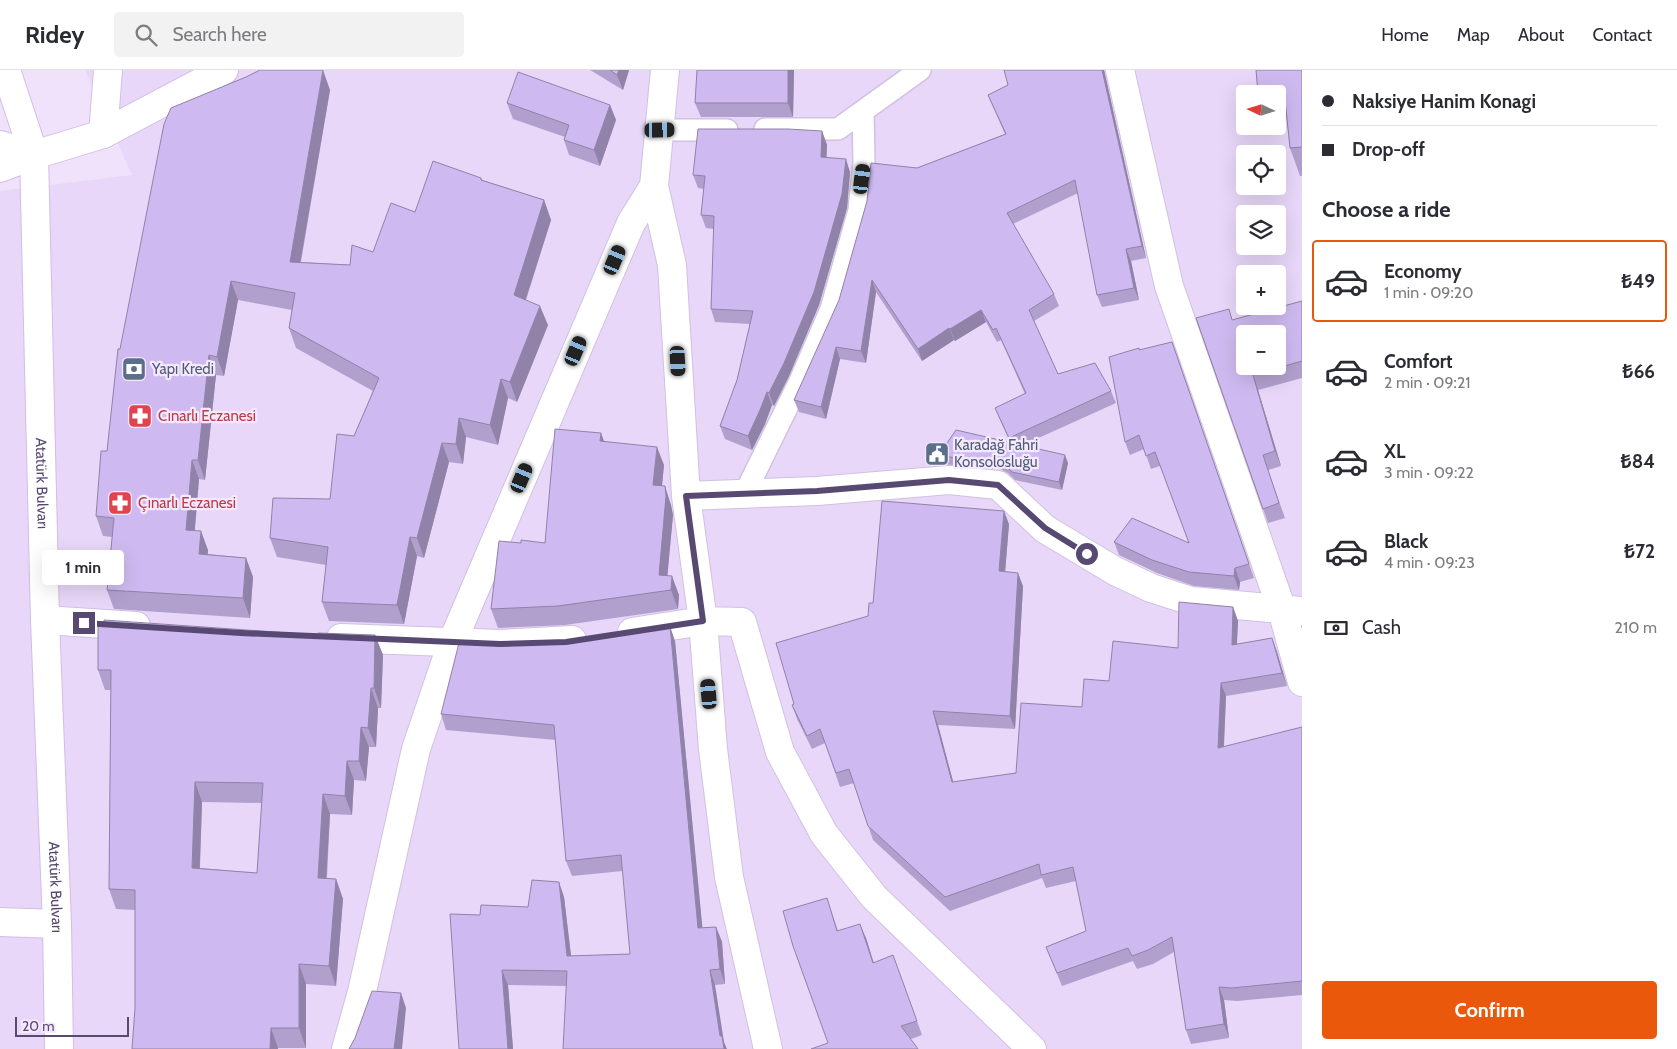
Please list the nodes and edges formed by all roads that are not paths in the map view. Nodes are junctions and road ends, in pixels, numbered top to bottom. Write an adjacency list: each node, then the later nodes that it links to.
1 (6, 70): 11 (street, Atatürk Bulvarı)
2 (108, 70): 9 (street)
3 (224, 70): 9 (street)
4 (665, 70): 8 (street)
5 (920, 70): 7 (lane)
6 (1120, 70): 16 (street)
7 (863, 111): 8 (lane); 14 (lane)
8 (660, 130): 13 (street)
9 (103, 134): 11 (street)
10 (0, 146): 11 (street)
11 (34, 155): 12 (street); 17 (street, Atatürk Bulvarı)
12 (0, 168)
13 (654, 186): 15 (street); 21 (street)
14 (745, 493): 15 (street); 16 (street)
15 (686, 496): 18 (street)
16 (1292, 611): 22 (street)
17 (45, 620): 19 (street); 24 (street, Atatürk Bulvarı)
18 (703, 621): 21 (street); 27 (street); 28 (street)
19 (162, 628)
20 (318, 636): 21 (street)
21 (452, 643): 26 (street)
22 (1302, 682)
23 (0, 922): 24 (street)
24 (57, 924): 25 (street, Atatürk Bulvarı)
25 (59, 1049)
26 (346, 1049)
27 (768, 1049)
28 (1032, 1049)

